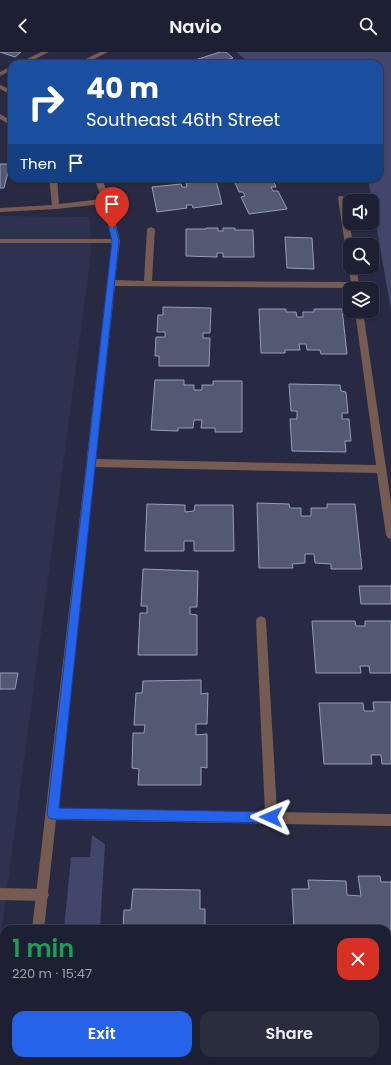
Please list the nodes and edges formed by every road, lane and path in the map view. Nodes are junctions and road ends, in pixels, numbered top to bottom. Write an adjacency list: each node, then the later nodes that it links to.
1 (46, 52): 3 (street)
2 (105, 52): 4 (street)
3 (29, 60)
4 (88, 60)
5 (53, 182): 9 (street)
6 (99, 182): 8 (street)
7 (342, 198): 12 (street)
8 (106, 201): 9 (street); 14 (street)
9 (56, 207): 10 (street)
10 (0, 210)
11 (152, 229): 16 (street)
12 (348, 238)
13 (0, 241): 14 (street)
14 (116, 241): 15 (street)
15 (111, 283): 16 (street); 19 (street)
16 (148, 283): 17 (street)
17 (343, 287)
18 (360, 318): 20 (street)
19 (91, 463): 20 (street); 23 (street)
20 (382, 469): 21 (street)
21 (391, 535)
22 (261, 621): 24 (street)
23 (52, 814): 24 (street); 27 (street)
24 (271, 817): 25 (street)
25 (391, 820)
26 (0, 894): 27 (street)
27 (42, 895): 28 (street)
28 (38, 925)

